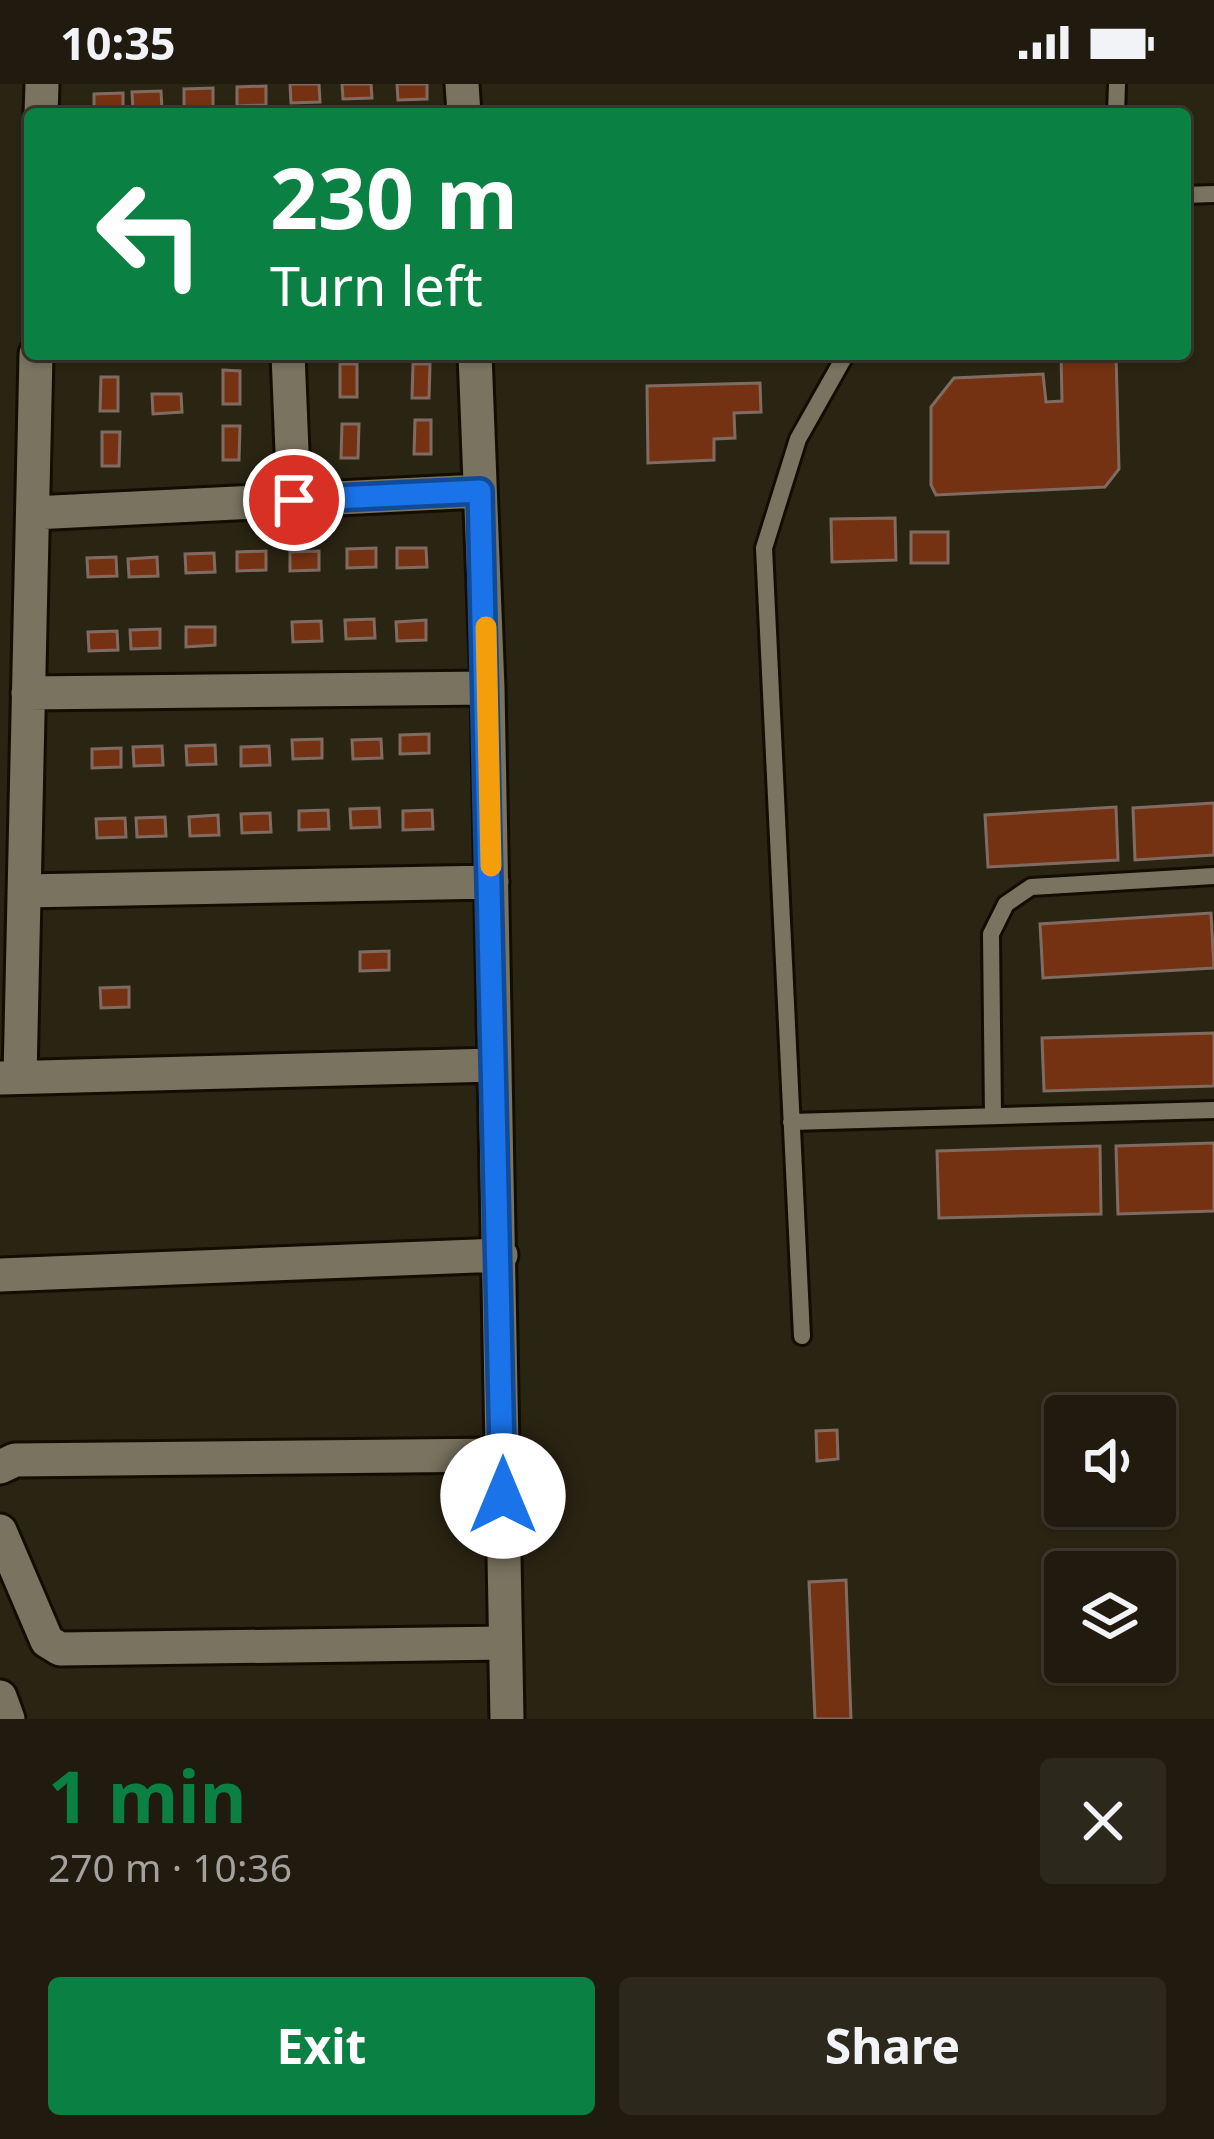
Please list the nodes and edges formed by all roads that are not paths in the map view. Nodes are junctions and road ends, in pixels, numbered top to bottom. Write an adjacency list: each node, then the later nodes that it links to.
1 (36, 360): 7 (street)
2 (288, 360): 6 (street)
3 (475, 360): 5 (street)
4 (843, 360): 17 (lane)
5 (480, 491): 6 (street); 8 (street)
6 (294, 500): 7 (street)
7 (32, 513): 9 (street)
8 (488, 688): 9 (street); 11 (street)
9 (28, 693): 12 (street)
10 (1214, 876): 16 (lane)
11 (492, 882): 12 (street); 13 (street)
12 (24, 891): 14 (street)
13 (495, 1065): 14 (street); 18 (street)
14 (10, 1078)
15 (1214, 1110): 16 (lane)
16 (993, 1116): 17 (lane)
17 (791, 1121): 20 (lane)
18 (501, 1255): 19 (street); 21 (street)
19 (0, 1275)
20 (802, 1336)
21 (502, 1455): 22 (street); 24 (street)
22 (0, 1468)
23 (0, 1531): 24 (street)
24 (505, 1643): 27 (street)
25 (0, 1697): 26 (street)
26 (8, 1719)
27 (507, 1719)

